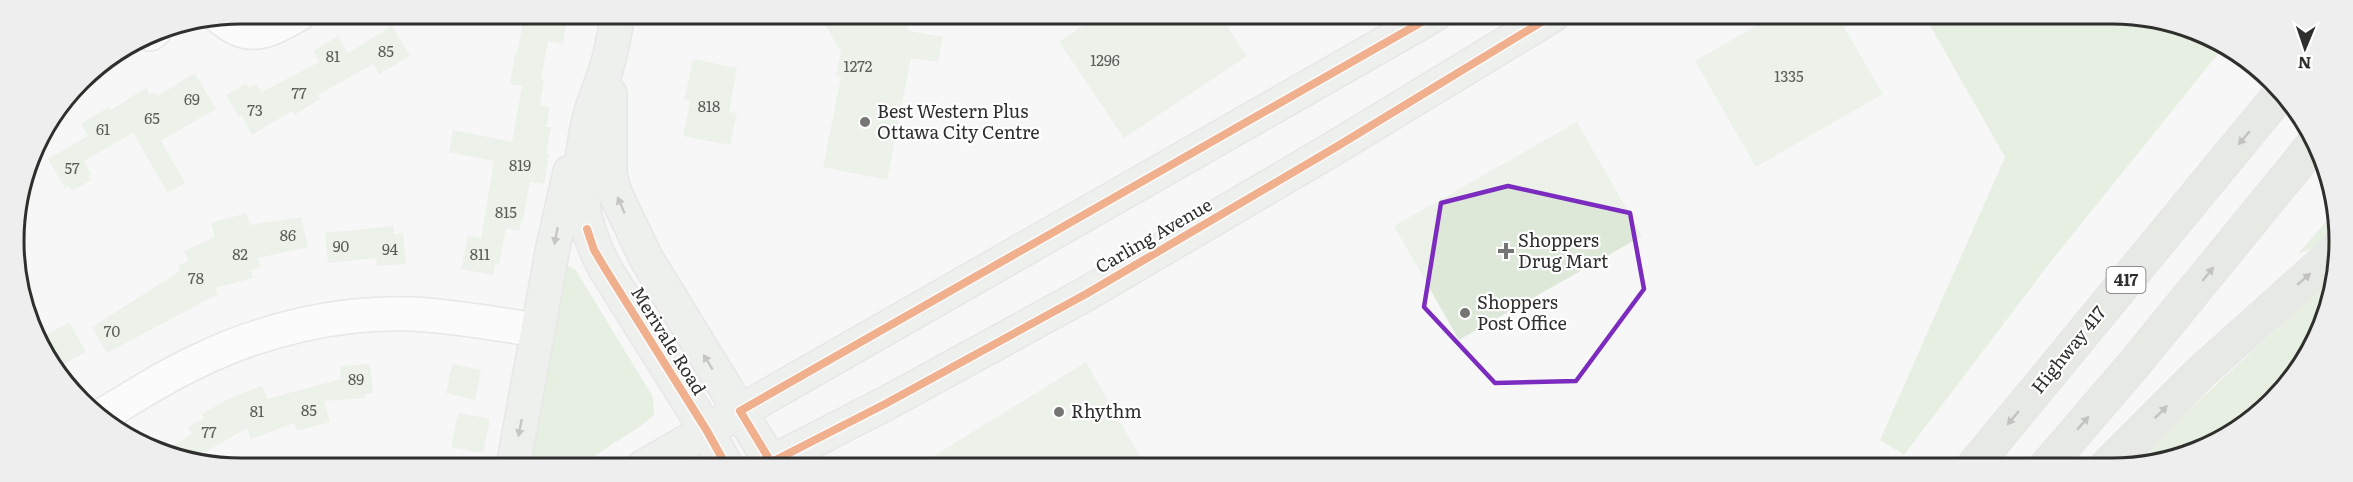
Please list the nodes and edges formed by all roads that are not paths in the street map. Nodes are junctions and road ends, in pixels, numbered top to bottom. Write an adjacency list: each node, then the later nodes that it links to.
1 (229, 24): 2 (street)
2 (282, 24)
3 (616, 24): 6 (main road, Merivale Road)
4 (1418, 24): 12 (main road)
5 (1537, 24): 19 (main road, Carling Avenue)
6 (609, 59): 8 (main road, Merivale Road); 12 (main road, Merivale Road, one-way to 6)
7 (2276, 99): 20 (highway, Highway 417 / 417, one-way to 20)
8 (589, 119): 11 (main road, one-way to 11); 14 (main road, Merivale Road)
9 (2309, 150): 21 (highway, one-way to 9)
10 (2329, 258): 22 (highway, one-way to 10)
11 (538, 330): 13 (street); 15 (main road, one-way to 15)
12 (740, 411): 14 (main road); 18 (main road, Merivale Road)
13 (108, 412)
14 (707, 431): 16 (main road); 17 (main road, Merivale Road)
15 (515, 458)
16 (660, 458)
17 (722, 458)
18 (765, 458)
19 (782, 458)
20 (1980, 458)
21 (2054, 458)
22 (2115, 458)

